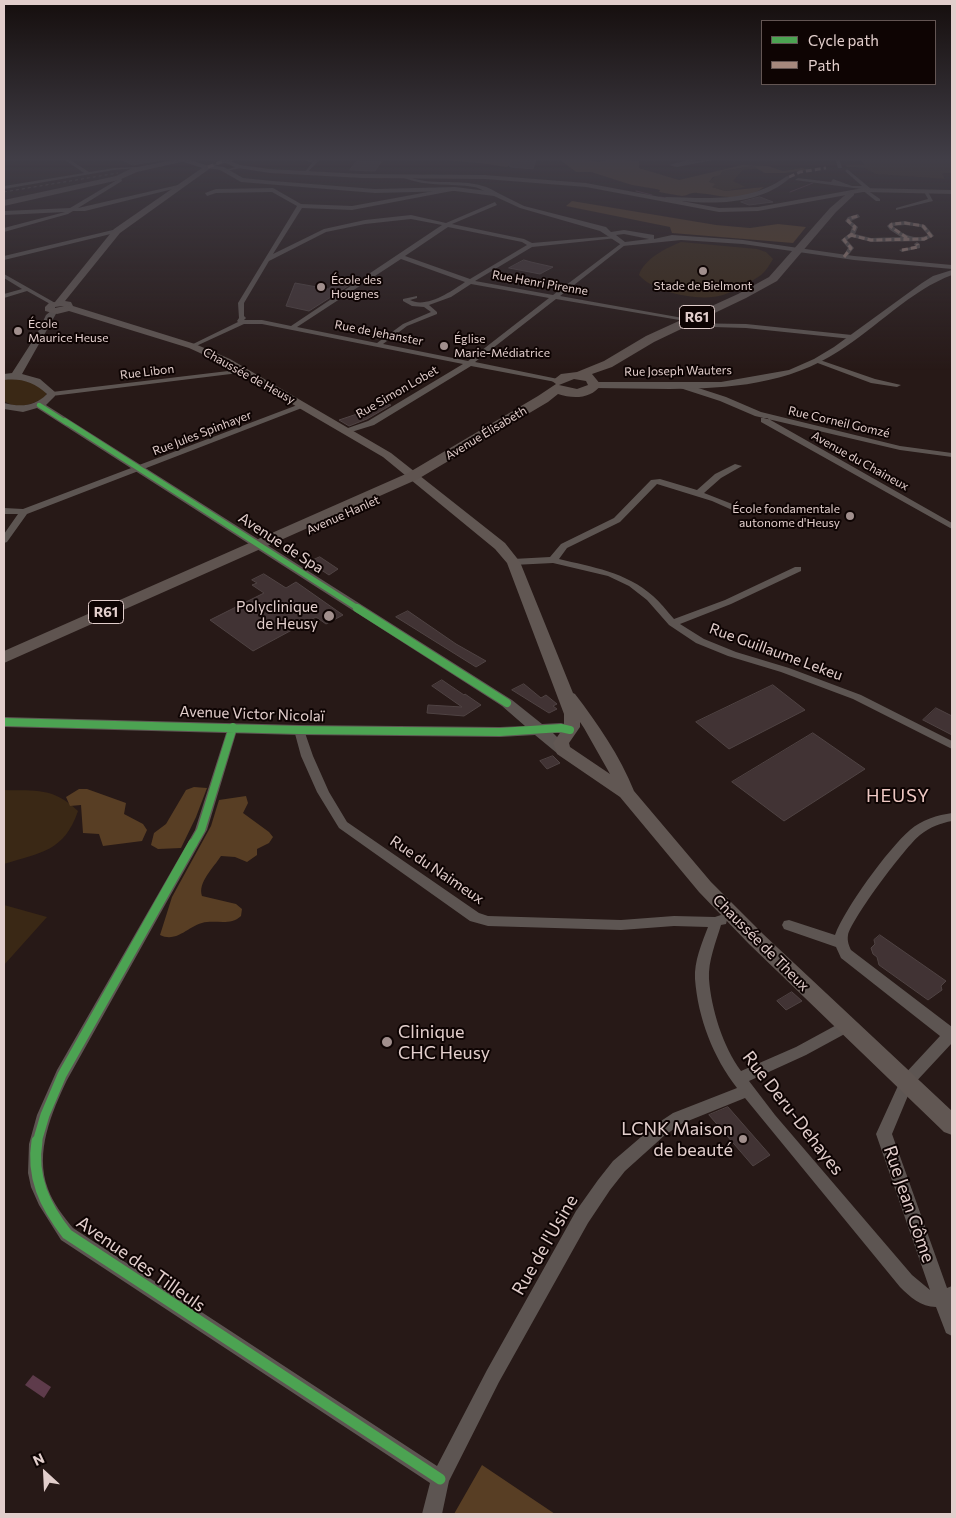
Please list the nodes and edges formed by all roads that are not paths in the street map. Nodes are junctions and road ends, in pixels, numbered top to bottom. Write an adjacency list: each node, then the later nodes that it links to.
1 (119, 229): 11 (main road)
2 (286, 229): 26 (street)
3 (336, 229): 26 (street)
4 (441, 229): 24 (street)
5 (468, 229): 18 (street)
6 (602, 229): 13 (street)
7 (818, 229): 20 (highway, R61)
8 (855, 229): 12 (street)
9 (892, 229): 14 (street)
10 (925, 229): 14 (street)
11 (116, 231): 25 (street); 37 (main road)
12 (850, 235): 14 (street); 23 (street)
13 (613, 236): 15 (street); 16 (street); 18 (street)
14 (907, 238)
15 (649, 239): 16 (street); 19 (street)
16 (623, 244): 35 (street, Rue Simon Lobet)
17 (917, 244): 21 (street)
18 (531, 245): 31 (street)
19 (771, 246): 20 (street); 27 (street)
20 (802, 246): 22 (street); 27 (highway, R61)
21 (902, 250)
22 (820, 254): 23 (street); 27 (street)
23 (848, 255): 29 (street)
24 (401, 256): 31 (street, Rue Henri Pirenne); 44 (street)
25 (4, 258)
26 (267, 260): 41 (street)
27 (791, 260): 40 (highway, R61)
28 (952, 267): 29 (street)
29 (944, 270): 45 (street, Rue Joseph Wauters)
30 (4, 276): 32 (street)
31 (469, 282): 35 (street, Rue Henri Pirenne); 38 (street)
32 (28, 289): 33 (street); 36 (street)
33 (4, 296)
34 (415, 297): 38 (street)
35 (555, 297): 39 (street, Rue Henri Pirenne); 49 (street, Rue Simon Lobet)
36 (45, 299): 37 (street); 37 (street)
37 (57, 304): 47 (main road, Chaussée de Heusy); 52 (street)
38 (424, 305): 46 (street)
39 (648, 314): 42 (street, Rue Henri Pirenne); 42 (street, Rue Henri Pirenne)
40 (703, 314): 42 (highway, R61); 43 (street, Rue Henri Pirenne)
41 (242, 319): 44 (street, Rue de Jehanster); 47 (street, Rue de Jehanster)
42 (685, 322): 43 (street, Rue Henri Pirenne); 50 (highway, R61)
43 (746, 326): 45 (street, Rue Henri Pirenne)
44 (293, 327): 46 (street, Rue de Jehanster)
45 (852, 337): 48 (street, Rue Joseph Wauters)
46 (378, 345): 49 (street, Rue de Jehanster)
47 (192, 346): 51 (main road, Chaussée de Heusy)
48 (817, 360): 57 (street, Rue Joseph Wauters); 58 (street)
49 (470, 363): 56 (street, Rue de Jehanster); 68 (street, Rue Simon Lobet)
50 (608, 364): 53 (highway, R61); 55 (highway, R61)
51 (245, 371): 61 (street, Rue Libon); 64 (main road, Chaussée de Heusy)
52 (16, 375): 54 (street); 61 (street)
53 (579, 375): 55 (highway); 56 (highway, R61)
54 (4, 377)
55 (594, 382): 59 (street, Rue Joseph Wauters); 60 (highway, R61)
56 (557, 384): 60 (highway); 72 (highway, Avenue Élisabeth / R61)
57 (721, 384): 59 (street, Rue Joseph Wauters); 62 (street)
58 (898, 385)
59 (683, 386): 62 (street, Rue Corneil Gomzé)
60 (574, 393): 66 (highway, Avenue Élisabeth / R61)
61 (52, 394): 63 (street)
62 (723, 399): 67 (street, Rue Corneil Gomzé)
63 (39, 405): 65 (street); 71 (street, Avenue de Spa)
64 (303, 406): 68 (main road, Chaussée de Heusy); 71 (street, Rue Jules Spinhayer)
65 (4, 407)
66 (537, 411): 72 (highway, Avenue Hanlet / R61)
67 (758, 414): 69 (street, Rue Corneil Gomzé); 77 (street, Avenue du Chaineux)
68 (348, 431): 72 (main road, Chaussée de Heusy)
69 (952, 455)
70 (738, 466): 73 (street)
71 (139, 468): 76 (street, Rue Jules Spinhayer); 79 (street, Avenue de Spa)
72 (416, 478): 79 (highway, Avenue Hanlet / R61); 81 (main road, Chaussée de Theux)
73 (698, 494): 75 (street); 80 (street)
74 (4, 511): 76 (street)
75 (742, 511)
76 (24, 512): 78 (street)
77 (952, 526)
78 (4, 540)
79 (262, 547): 84 (highway, Avenue Hanlet / R61); 85 (highway, Avenue Hanlet / R61); 87 (street, Avenue de Spa)
80 (554, 560): 81 (street, Rue Guillaume Lekeu); 83 (street, Rue Guillaume Lekeu)
81 (513, 562): 86 (main road, Chaussée de Theux)
82 (798, 570): 83 (street)
83 (672, 623): 94 (street, Rue Guillaume Lekeu)
84 (4, 658)
85 (4, 666)
86 (565, 692): 89 (main road, Chaussée de Theux); 95 (main road, Chaussée de Theux)
87 (513, 707): 89 (street, Avenue de Spa); 92 (street, Avenue de Spa); 93 (street)
88 (4, 722): 90 (street, Avenue Victor Nicolaï)
89 (567, 725): 92 (street); 95 (main road); 96 (main road)
90 (232, 727): 91 (street, Avenue Victor Nicolaï); 109 (street, Avenue des Tilleuls)
91 (298, 730): 93 (street, Avenue Victor Nicolaï); 99 (street, Rue du Naimeux)
92 (538, 731): 93 (street); 96 (street, Avenue de Spa)
93 (500, 732): 96 (street)
94 (952, 745)
95 (600, 746): 96 (main road); 97 (main road, Chaussée de Theux)
96 (563, 750): 97 (main road, Chaussée de Theux)
97 (626, 793): 99 (main road, Chaussée de Theux)
98 (952, 817): 101 (street)
99 (724, 918): 102 (main road, Chaussée de Theux); 105 (street, Rue Deru-Dehayes)
100 (788, 925): 101 (street)
101 (841, 943): 103 (street)
102 (847, 1026): 104 (main road, Chaussée de Theux); 105 (street, Rue de l'Usine)
103 (951, 1034): 104 (street, Rue Jean Gôme)
104 (907, 1082): 106 (main road, Chaussée de Theux); 107 (street, Rue Jean Gôme)
105 (741, 1085): 107 (street, Rue Deru-Dehayes); 109 (street, Rue de l'Usine)
106 (952, 1124)
107 (948, 1296): 108 (street, Rue Jean Gôme)
108 (952, 1327)
109 (440, 1479): 110 (street, Rue de l'Usine)
110 (432, 1514)

